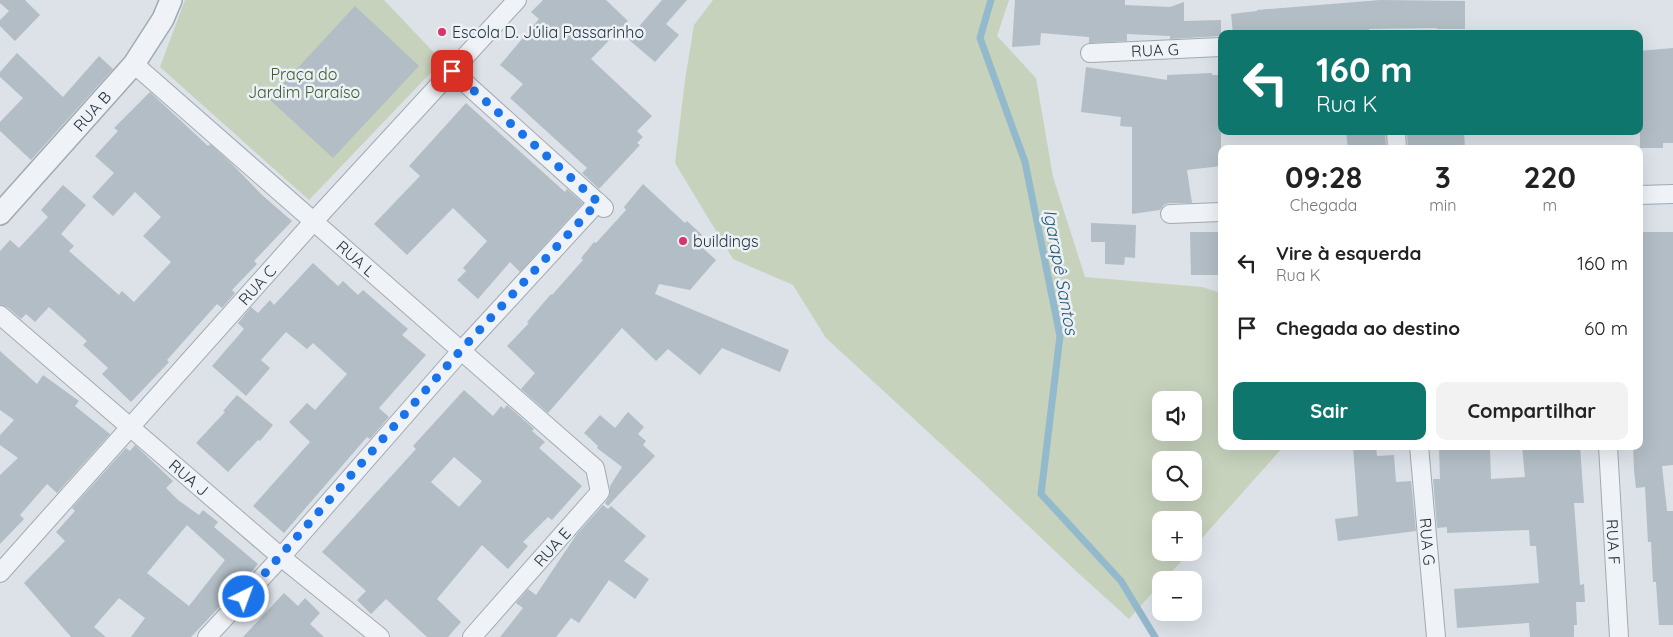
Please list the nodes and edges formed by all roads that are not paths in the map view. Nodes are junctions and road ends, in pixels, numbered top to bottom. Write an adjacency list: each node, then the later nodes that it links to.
1 (171, 0): 5 (street, RUA B)
2 (517, 0): 6 (street, RUA C)
3 (1218, 47): 4 (street, RUA G)
4 (1090, 53)
5 (134, 64): 10 (street, RUA B); 12 (street, RUA L)
6 (452, 71): 12 (street, RUA C); 14 (street)
7 (1673, 194): 8 (street)
8 (1643, 195)
9 (1218, 212): 11 (street)
10 (0, 214)
11 (1170, 214)
12 (314, 221): 14 (street, RUA L); 15 (street, RUA C)
13 (0, 315): 15 (street, RUA J)
14 (461, 350): 18 (street, RUA L); 19 (street)
15 (131, 427): 19 (street, RUA J); 20 (street, RUA C)
16 (1420, 450): 24 (street, RUA G)
17 (1608, 450): 25 (street, RUA F)
18 (578, 453): 23 (street, RUA E)
19 (281, 557): 21 (street); 22 (street, RUA J)
20 (0, 573)
21 (208, 637)
22 (380, 637)
23 (472, 637)
24 (1436, 637)
25 (1619, 637)

